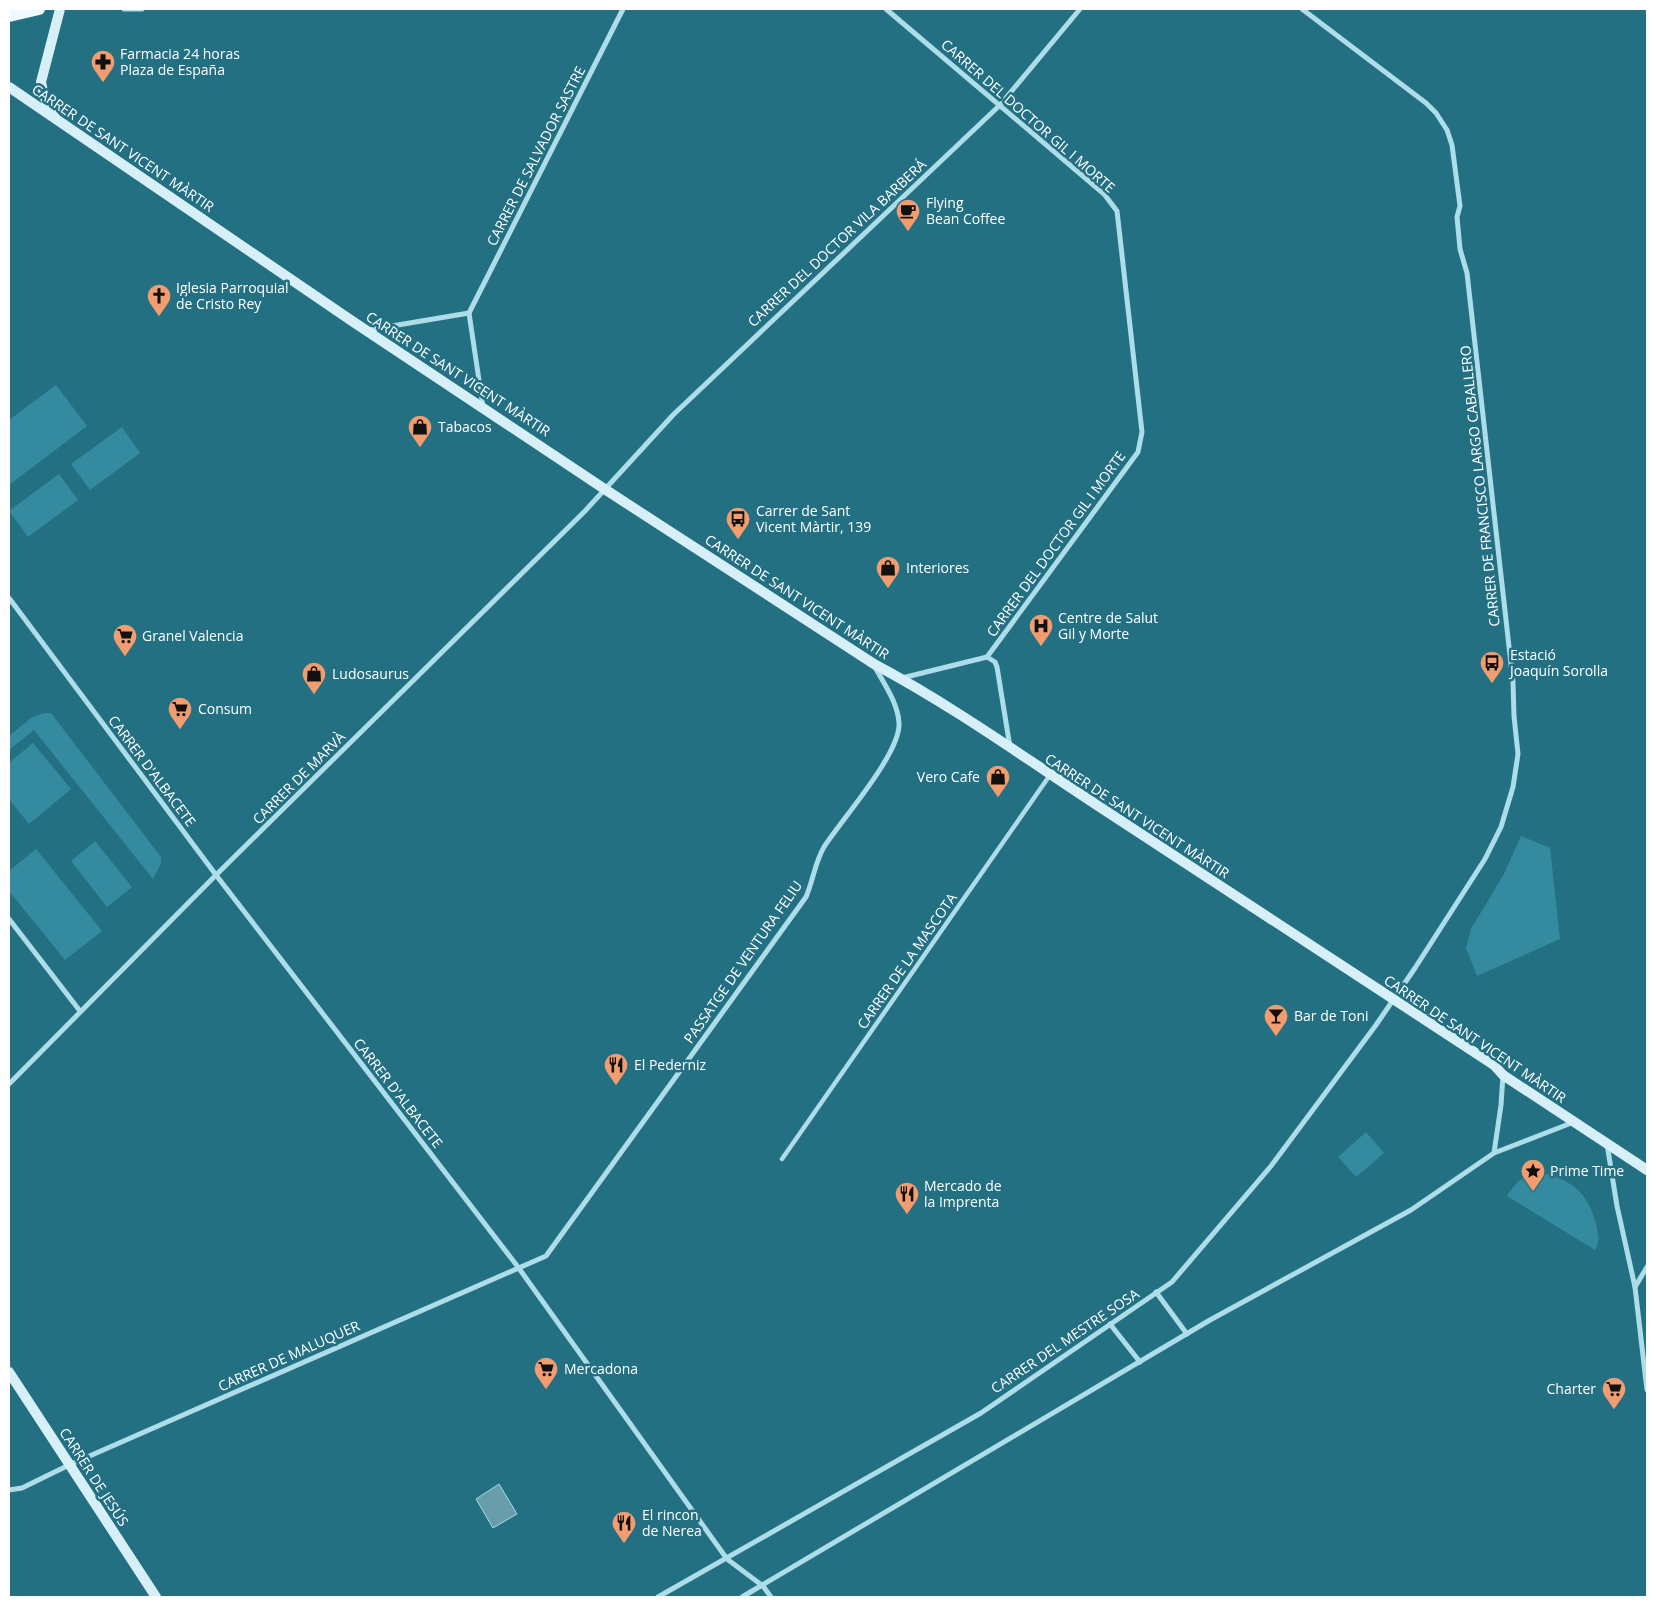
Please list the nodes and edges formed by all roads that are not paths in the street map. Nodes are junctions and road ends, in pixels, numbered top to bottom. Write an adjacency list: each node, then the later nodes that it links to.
1 (39, 9): 9 (main road)
2 (60, 9): 12 (main road)
3 (124, 9): 4 (street)
4 (142, 9)
5 (623, 9): 13 (street, CARRER DE SALVADOR SASTRE)
6 (886, 9): 11 (street, CARRER DEL DOCTOR GIL I MORTE)
7 (1080, 9): 11 (street, CARRER DEL DOCTOR VILA BARBERÁ)
8 (1302, 9): 25 (street, CARRER DE FRANCISCO LARGO CABALLERO)
9 (9, 16)
10 (9, 87): 12 (main road, CARRER DE SANT VICENT MÀRTIR)
11 (1000, 105): 16 (street, CARRER DEL DOCTOR VILA BARBERÁ); 18 (street, CARRER DEL DOCTOR GIL I MORTE)
12 (56, 118): 14 (main road, CARRER DE SANT VICENT MÀRTIR)
13 (469, 313): 14 (street); 15 (street)
14 (366, 330): 15 (main road, CARRER DE SANT VICENT MÀRTIR)
15 (483, 407): 16 (main road, CARRER DE SANT VICENT MÀRTIR)
16 (606, 490): 19 (main road, CARRER DE SANT VICENT MÀRTIR); 23 (street, CARRER DE MARVÀ)
17 (9, 598): 23 (street, CARRER D'ALBACETE)
18 (987, 657): 20 (street, CARRER DEL DOCTOR GIL I MORTE); 21 (street, CARRER DEL DOCTOR GIL I MORTE)
19 (874, 664): 20 (main road, CARRER DE SANT VICENT MÀRTIR); 34 (street, PASSATGE DE VENTURA FELIU)
20 (901, 678): 21 (main road, CARRER DE SANT VICENT MÀRTIR)
21 (1010, 748): 22 (main road, CARRER DE SANT VICENT MÀRTIR)
22 (1050, 775): 25 (main road, CARRER DE SANT VICENT MÀRTIR); 32 (street, CARRER DE LA MASCOTA)
23 (216, 875): 26 (street, CARRER DE MARVÀ); 34 (street, CARRER D'ALBACETE)
24 (9, 919): 26 (street)
25 (1394, 1000): 27 (main road, CARRER DE SANT VICENT MÀRTIR); 37 (street, CARRER DEL MESTRE SOSA)
26 (80, 1011): 28 (street, CARRER DE MARVÀ)
27 (1503, 1075): 29 (main road, CARRER DE SANT VICENT MÀRTIR); 31 (street)
28 (9, 1084)
29 (1574, 1122): 30 (main road, CARRER DE SANT VICENT MÀRTIR); 31 (street, CARRER DE SANT VICENT MÀRTIR)
30 (1607, 1142): 33 (main road, CARRER DE SANT VICENT MÀRTIR); 36 (street)
31 (1494, 1153): 39 (street)
32 (782, 1160)
33 (1647, 1170)
34 (518, 1267): 43 (street, CARRER DE MALUQUER); 45 (street, CARRER D'ALBACETE)
35 (1647, 1267): 36 (street)
36 (1635, 1287): 42 (street)
37 (1156, 1292): 38 (street, CARRER DEL MESTRE SOSA); 39 (street)
38 (1110, 1324): 40 (street); 45 (street, CARRER DEL MESTRE SOSA)
39 (1187, 1334): 40 (street)
40 (1140, 1362): 46 (street)
41 (9, 1372): 43 (main road, CARRER DE JESÚS)
42 (1647, 1390)
43 (69, 1464): 44 (street, CARRER DE MALUQUER); 47 (main road, CARRER DE JESÚS)
44 (9, 1490)
45 (727, 1559): 46 (street, CARRER D'ALBACETE); 48 (street, CARRER DEL MESTRE SOSA)
46 (762, 1586): 49 (street); 50 (street, CARRER D'ALBACETE)
47 (156, 1597)
48 (658, 1597)
49 (742, 1597)
50 (771, 1597)

